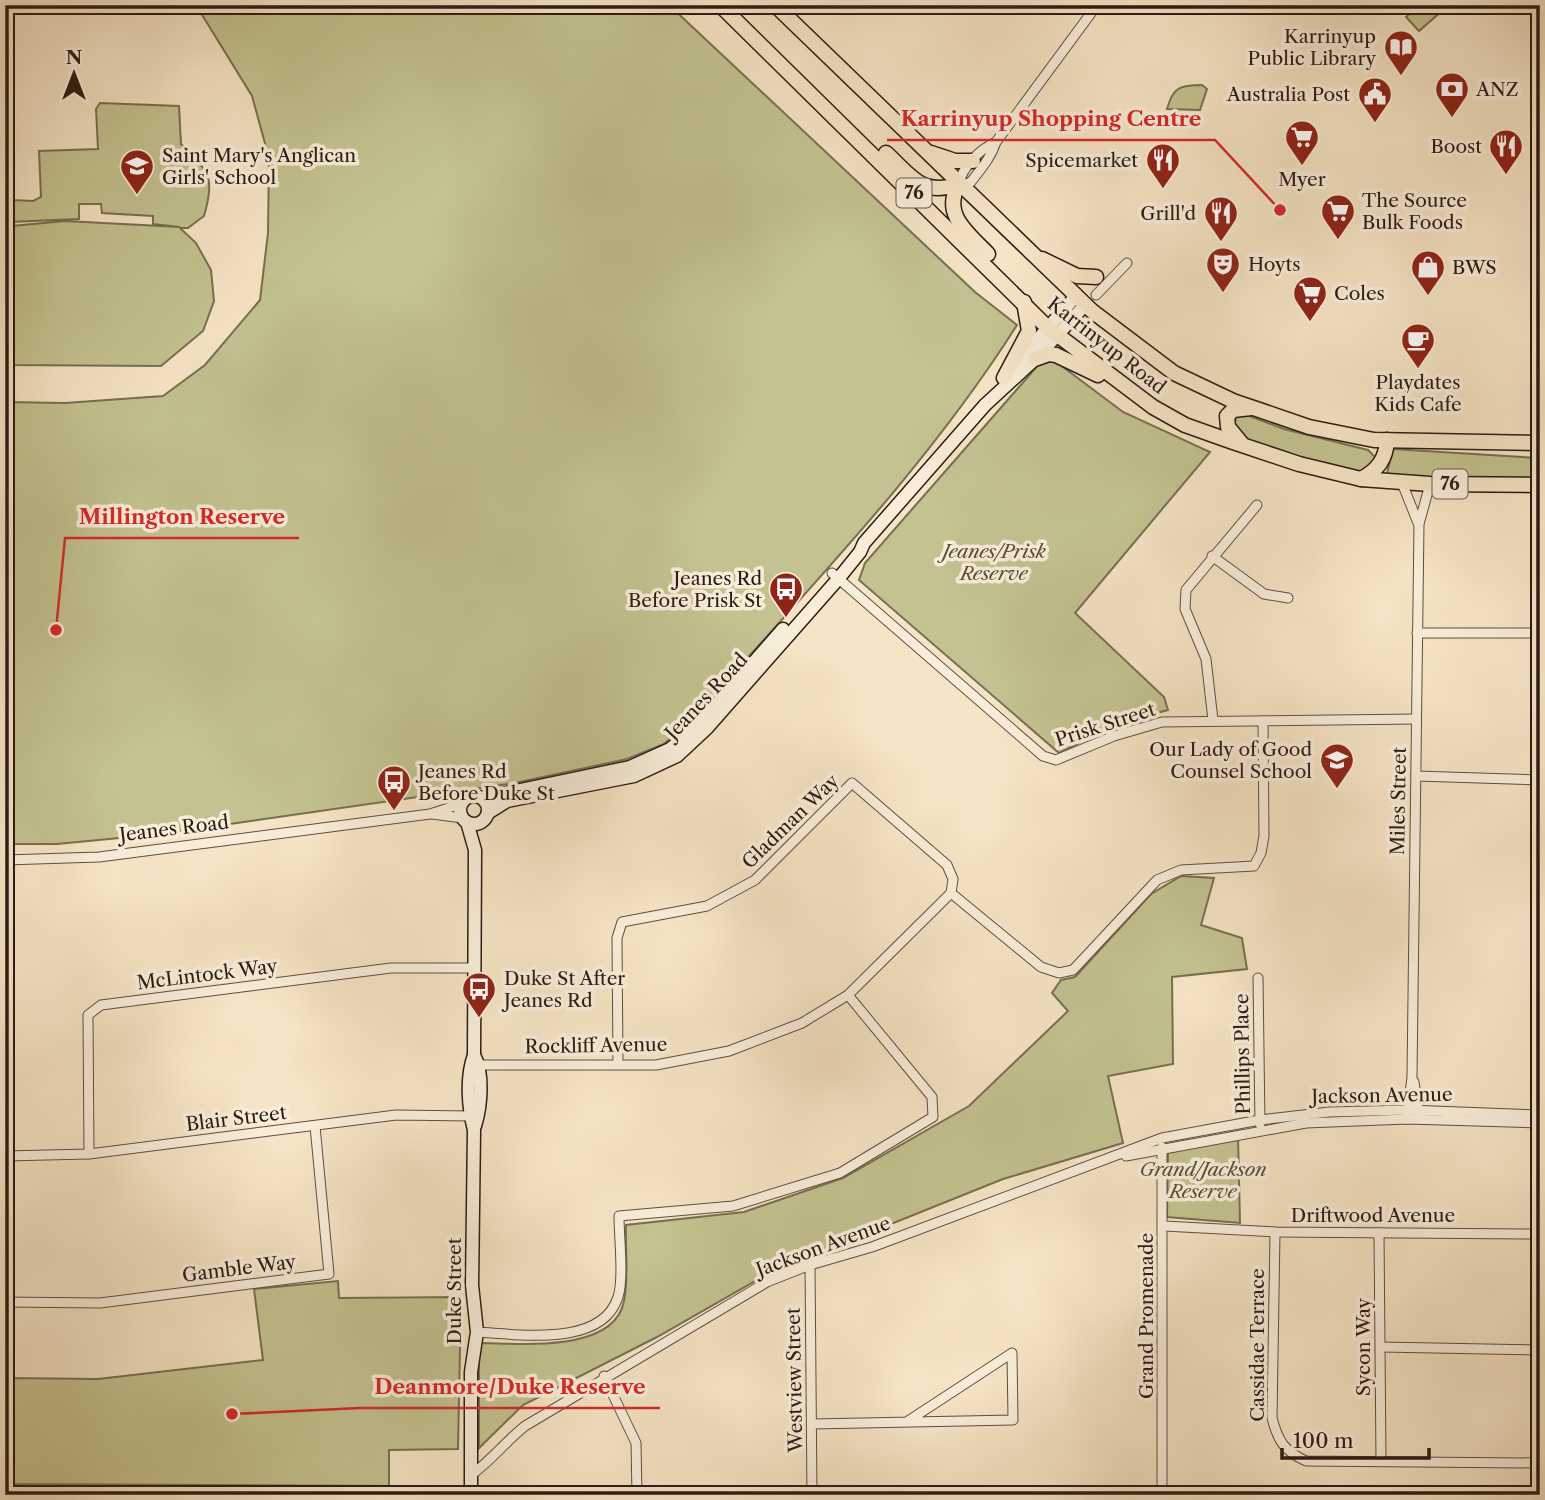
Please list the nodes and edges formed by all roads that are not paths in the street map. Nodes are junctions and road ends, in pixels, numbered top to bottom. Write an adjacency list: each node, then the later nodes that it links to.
1 (720, 5): 4 (highway, Karrinyup Road / 76)
2 (775, 5): 6 (highway, Karrinyup Road / 76)
3 (1097, 5): 5 (street)
4 (824, 105): 8 (highway); 12 (highway, Karrinyup Road / 76)
5 (996, 142): 7 (street); 8 (street)
6 (929, 152): 7 (highway); 8 (highway, Karrinyup Road / 76)
7 (973, 161): 8 (street)
8 (959, 184): 9 (highway, Karrinyup Road / 76); 12 (highway)
9 (1034, 255): 11 (highway); 13 (highway, Karrinyup Road / 76)
10 (1127, 263): 13 (street)
11 (1096, 277)
12 (1003, 282): 14 (highway, Karrinyup Road / 76)
13 (1086, 299): 15 (main road, Jeanes Road); 20 (highway, Karrinyup Road / 76)
14 (1024, 302): 15 (highway, Karrinyup Road / 76); 17 (highway)
15 (1053, 331): 16 (main road, Jeanes Road); 17 (main road, Jeanes Road); 19 (highway, Karrinyup Road / 76)
16 (1035, 359): 18 (main road, Jeanes Road); 19 (highway)
17 (1004, 378): 18 (main road, Jeanes Road)
18 (985, 405): 31 (main road, Jeanes Road)
19 (1153, 407): 23 (highway, Karrinyup Road / 76)
20 (1260, 410): 21 (highway, Karrinyup Road / 76); 23 (highway)
21 (1387, 440): 22 (highway, Karrinyup Road / 76); 24 (highway)
22 (1540, 443)
23 (1243, 445): 24 (highway, Karrinyup Road / 76)
24 (1361, 479): 25 (highway, Karrinyup Road / 76)
25 (1402, 483): 26 (highway, Karrinyup Road / 76); 29 (street, Miles Street)
26 (1430, 484): 27 (highway, Karrinyup Road / 76); 29 (street, Miles Street)
27 (1540, 485)
28 (1256, 505): 30 (street)
29 (1419, 524): 33 (street, Miles Street)
30 (1212, 556): 32 (street); 36 (street)
31 (835, 575): 36 (street, Prisk Street); 40 (main road, Jeanes Road); 43 (main road, Jeanes Road)
32 (1288, 598)
33 (1417, 633): 34 (street); 35 (street, Miles Street)
34 (1540, 634)
35 (1416, 719): 37 (street, Prisk Street); 38 (street, Miles Street)
36 (1213, 720): 37 (street, Prisk Street)
37 (1263, 721): 47 (street)
38 (1416, 776): 39 (street); 53 (street, Miles Street)
39 (1540, 780)
40 (483, 798): 41 (main road, Jeanes Road); 43 (main road)
41 (461, 804): 42 (street, Jeanes Road); 44 (main road)
42 (430, 814): 44 (street, Jeanes Road); 46 (street, Jeanes Road)
43 (485, 817): 44 (main road, Jeanes Road); 45 (main road, Duke Street)
44 (465, 820): 45 (main road, Duke Street)
45 (475, 850): 48 (main road, Duke Street)
46 (5, 860)
47 (951, 893): 50 (street, Rockliff Avenue); 52 (street, Gladman Way)
48 (473, 968): 51 (main road, Duke Street); 64 (street, McLintock Way)
49 (1258, 978): 59 (street, Phillips Place)
50 (848, 995): 52 (street, Rockliff Avenue); 73 (street)
51 (477, 1060): 52 (street, Rockliff Avenue); 57 (main road, Duke Street); 61 (main road, Duke Street)
52 (618, 1064)
53 (1412, 1077): 54 (street, Miles Street); 55 (street, Miles Street)
54 (1407, 1115): 55 (street, Jackson Avenue); 59 (street, Jackson Avenue)
55 (1419, 1115): 56 (street, Jackson Avenue); 58 (street, Jackson Avenue)
56 (1540, 1115)
57 (470, 1116): 60 (street, Blair Street); 61 (main road, Duke Street)
58 (1540, 1124)
59 (1261, 1125): 62 (street, Jackson Avenue); 63 (street, Jackson Avenue)
60 (315, 1126): 64 (street, Blair Street); 72 (street, Gamble Way)
61 (474, 1130): 73 (main road, Duke Street)
62 (1162, 1138): 63 (street, Grand Promenade); 66 (street, Jackson Avenue)
63 (1162, 1150): 66 (street, Jackson Avenue); 67 (street, Grand Promenade)
64 (89, 1154): 65 (street, Blair Street)
65 (5, 1156)
66 (1104, 1159): 71 (street, Jackson Avenue)
67 (1164, 1226): 68 (street, Driftwood Avenue); 85 (street, Grand Promenade)
68 (1275, 1232): 69 (street, Driftwood Avenue); 79 (street, Cassidae Terrace)
69 (1379, 1233): 70 (street, Driftwood Avenue); 74 (street, Sycon Way)
70 (1540, 1234)
71 (810, 1265): 76 (street, Jackson Avenue); 78 (street, Westview Street)
72 (5, 1302)
73 (477, 1332): 81 (main road, Duke Street)
74 (1381, 1347): 75 (street); 79 (street, Sycon Way)
75 (1540, 1350)
76 (604, 1376): 81 (street, Jackson Avenue); 83 (street)
77 (908, 1421): 77 (street); 78 (street)
78 (812, 1424): 84 (street, Westview Street)
79 (1381, 1461): 80 (street, Cassidae Terrace)
80 (1540, 1464)
81 (471, 1475): 82 (main road, Duke Street)
82 (471, 1495)
83 (637, 1495)
84 (813, 1495)
85 (1162, 1495)

